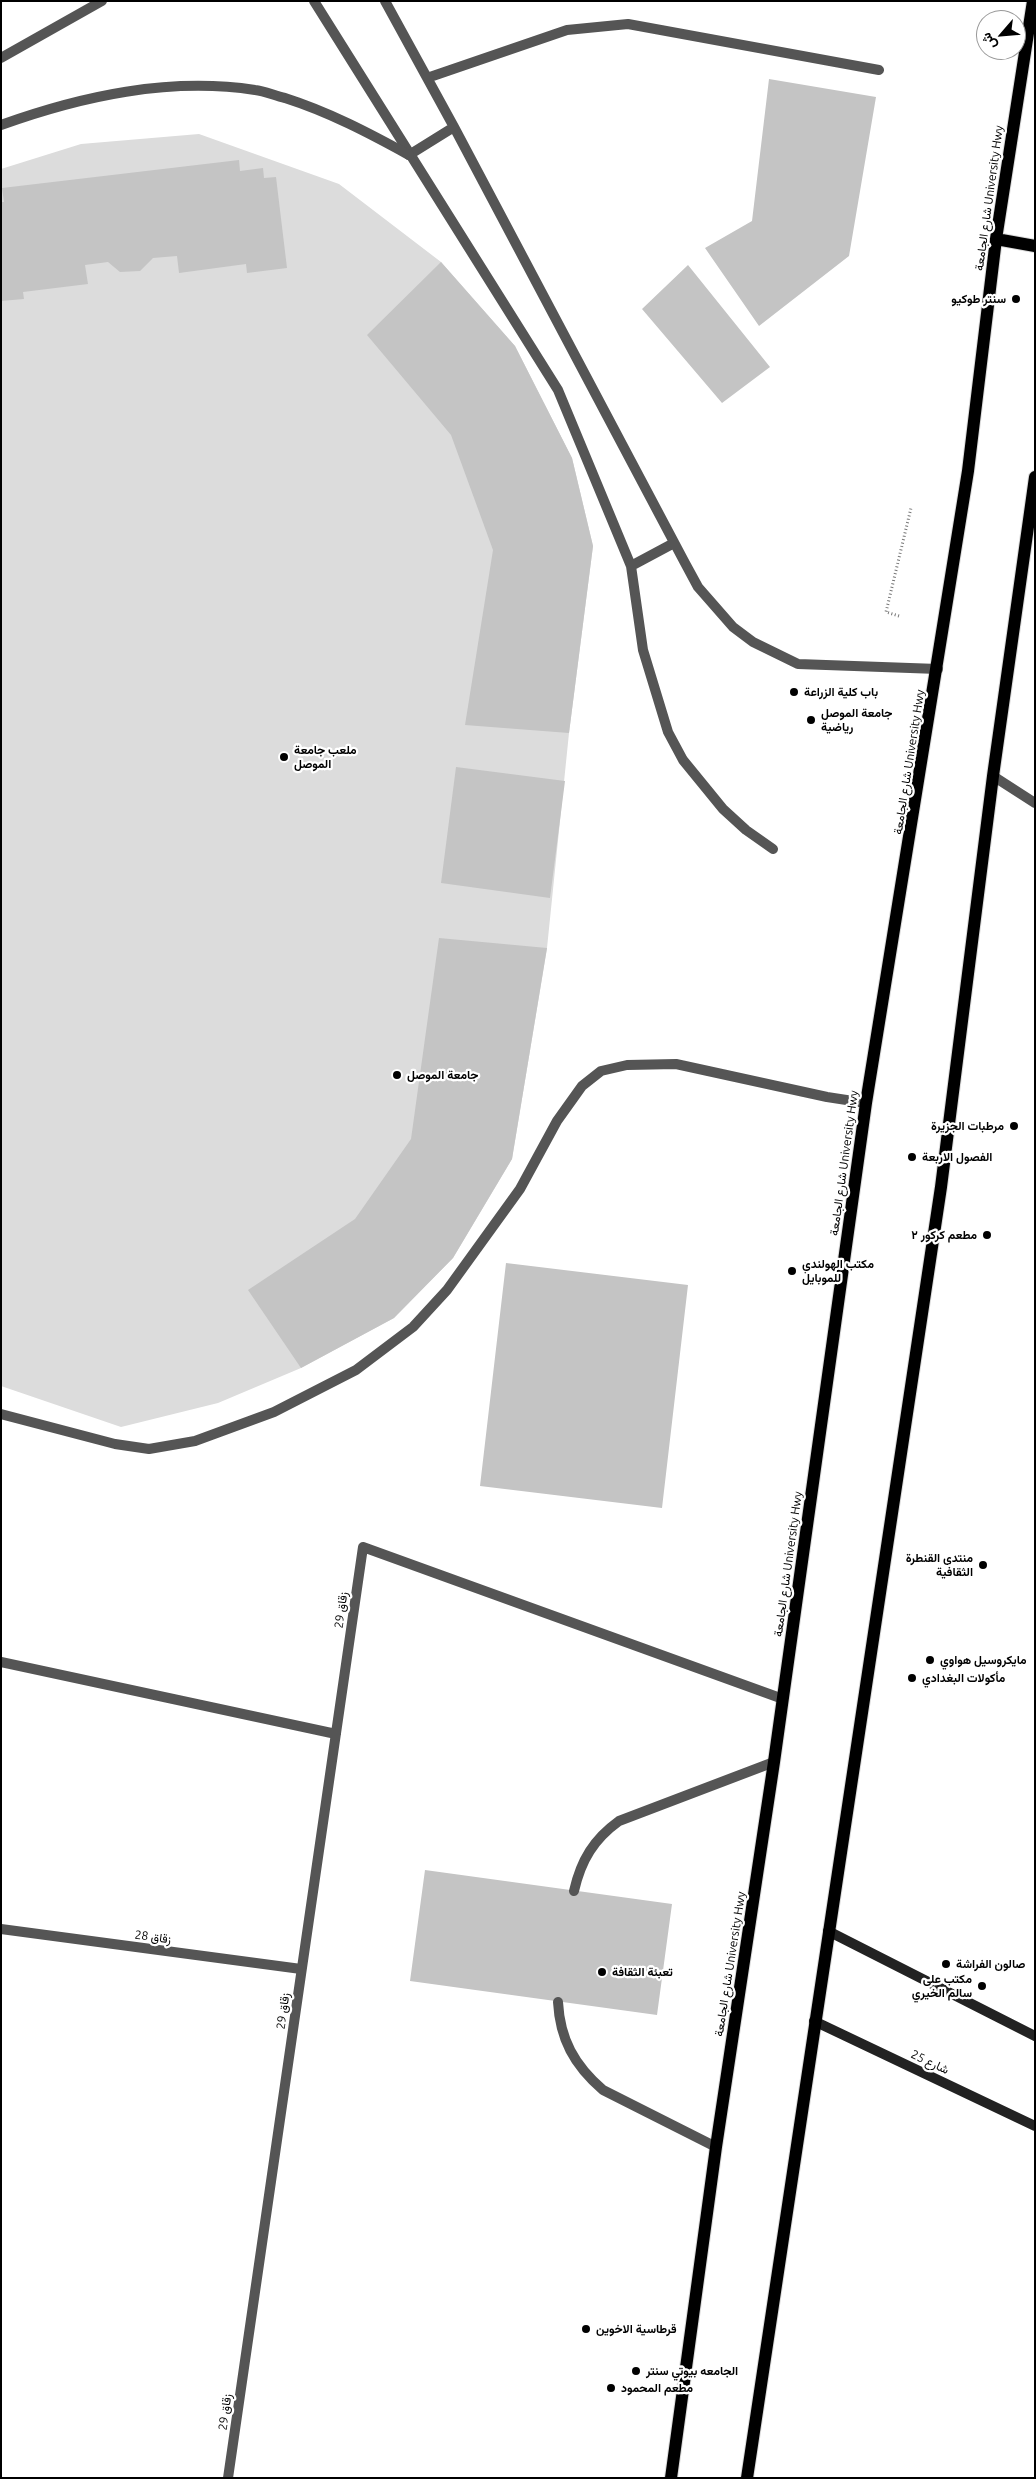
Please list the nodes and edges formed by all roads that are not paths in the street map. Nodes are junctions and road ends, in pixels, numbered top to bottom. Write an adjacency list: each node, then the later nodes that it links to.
1 (102, 1): 5 (street)
2 (314, 1): 10 (street)
3 (385, 1): 7 (street)
4 (1033, 1): 11 (main road, شارع الجامعة University Hwy)
5 (1, 58)
6 (879, 70): 7 (street)
7 (427, 78): 9 (street)
8 (1, 125): 10 (street)
9 (454, 127): 10 (street); 14 (street)
10 (409, 155): 15 (street)
11 (996, 239): 12 (main road); 16 (main road, شارع الجامعة University Hwy)
12 (1035, 246)
13 (1035, 476): 17 (main road)
14 (674, 543): 15 (street); 16 (street)
15 (631, 566): 19 (street)
16 (938, 669): 20 (main road, شارع الجامعة University Hwy)
17 (993, 776): 18 (street); 28 (main road)
18 (1035, 803)
19 (772, 849)
20 (866, 1102): 21 (street); 23 (main road, شارع الجامعة University Hwy)
21 (1, 1414)
22 (1, 1662): 24 (street)
23 (783, 1699): 24 (street, زقاق 29); 25 (main road, شارع الجامعة University Hwy)
24 (336, 1734): 29 (street, زقاق 29)
25 (774, 1762): 26 (street); 34 (main road, شارع الجامعة University Hwy)
26 (574, 1891)
27 (1, 1929): 29 (street, زقاق 28)
28 (828, 1931): 31 (main road); 32 (street)
29 (301, 1969): 35 (street, زقاق 29)
30 (558, 2002): 34 (street)
31 (814, 2020): 33 (street, شارع 25); 37 (main road)
32 (1035, 2036)
33 (1035, 2126)
34 (716, 2146): 36 (main road, شارع الجامعة University Hwy)
35 (228, 2478)
36 (671, 2478)
37 (747, 2478)

